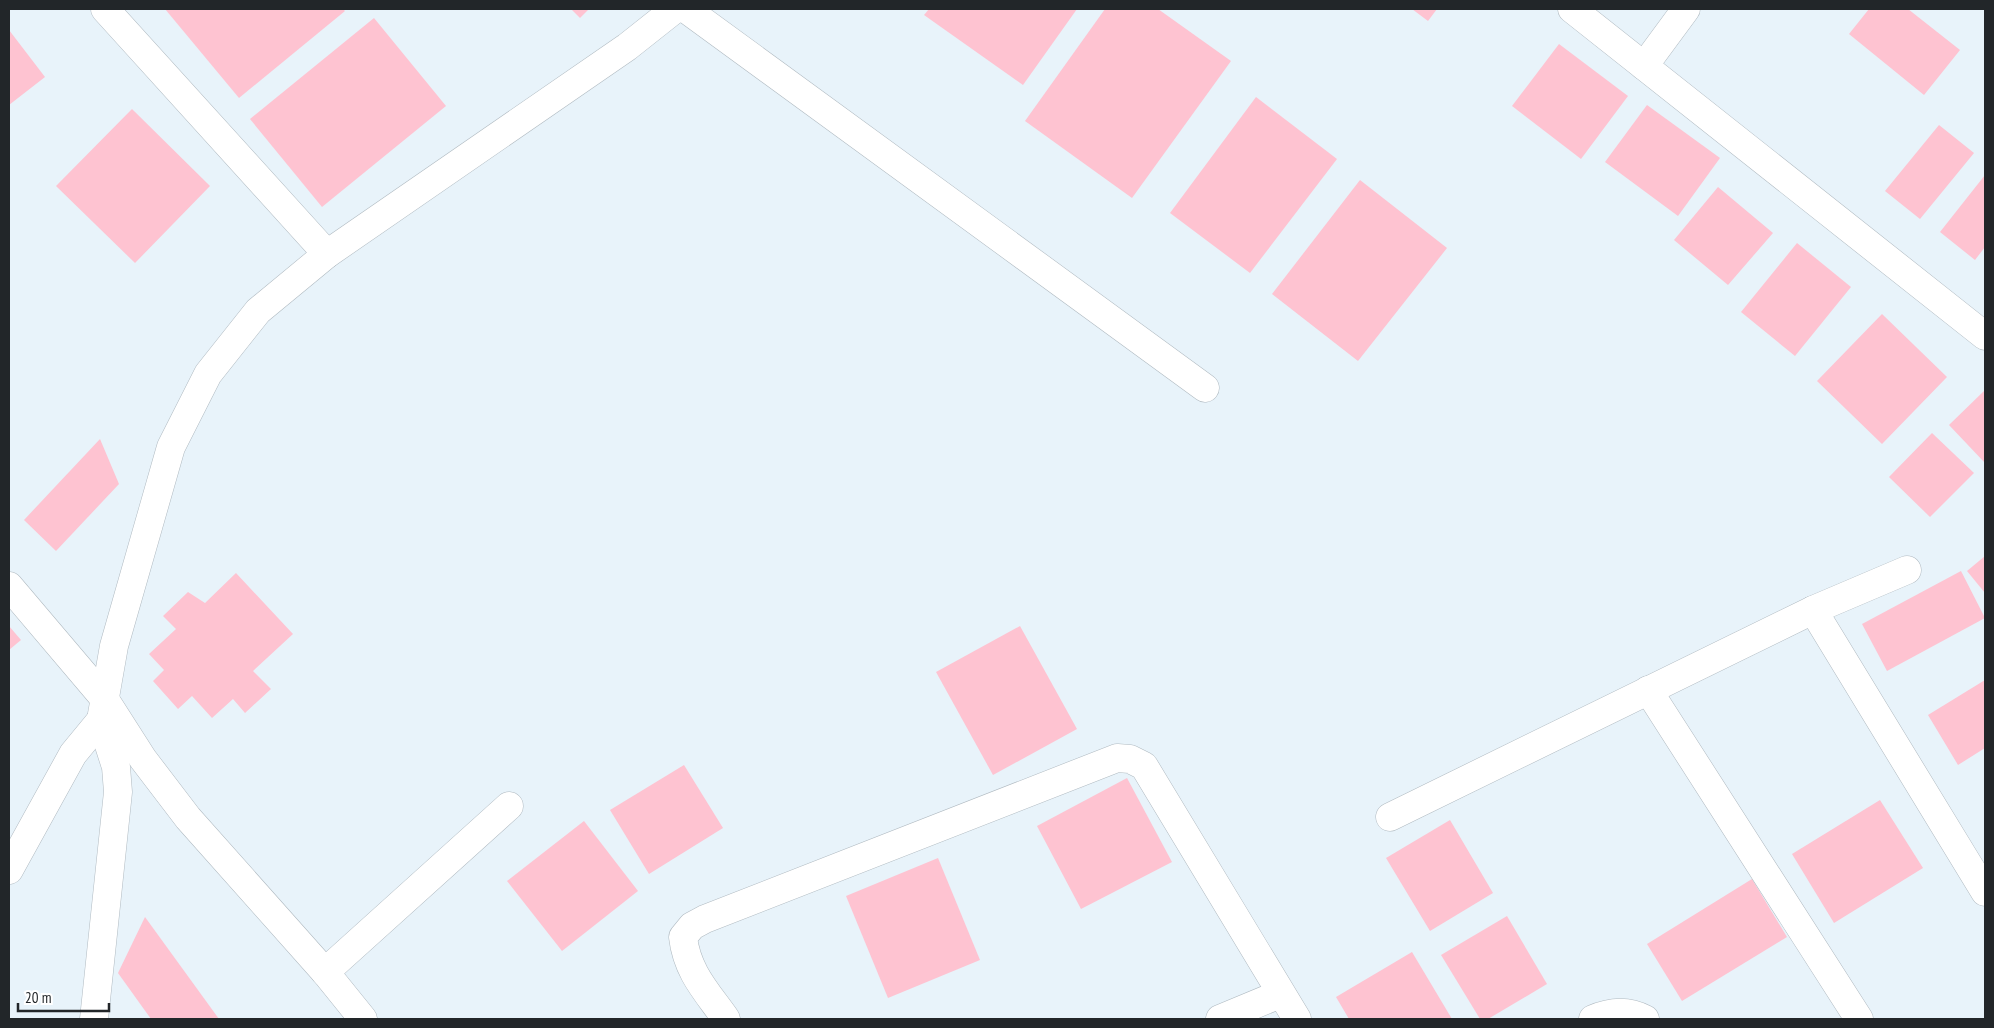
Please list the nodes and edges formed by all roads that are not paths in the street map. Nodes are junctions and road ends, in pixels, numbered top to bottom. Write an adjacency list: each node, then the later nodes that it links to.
1 (105, 9): 7 (street)
2 (675, 9): 7 (street)
3 (686, 9): 9 (street)
4 (1572, 9): 6 (street)
5 (1686, 9): 6 (street)
6 (1644, 66): 8 (street)
7 (327, 254): 14 (street)
8 (1985, 336)
9 (1205, 388)
10 (1907, 570): 12 (street)
11 (9, 586): 14 (street)
12 (1813, 610): 13 (street); 18 (street)
13 (1648, 690): 16 (street); 28 (street)
14 (102, 709): 17 (street); 19 (street); 21 (street)
15 (508, 806): 19 (street)
16 (1390, 817)
17 (13, 852)
18 (1985, 892)
19 (325, 972): 22 (street)
20 (1280, 994): 23 (street); 24 (street); 25 (street)
21 (94, 1019)
22 (363, 1019)
23 (726, 1019)
24 (1220, 1019)
25 (1297, 1019)
26 (1593, 1019): 27 (street)
27 (1645, 1019)
28 (1859, 1019)

